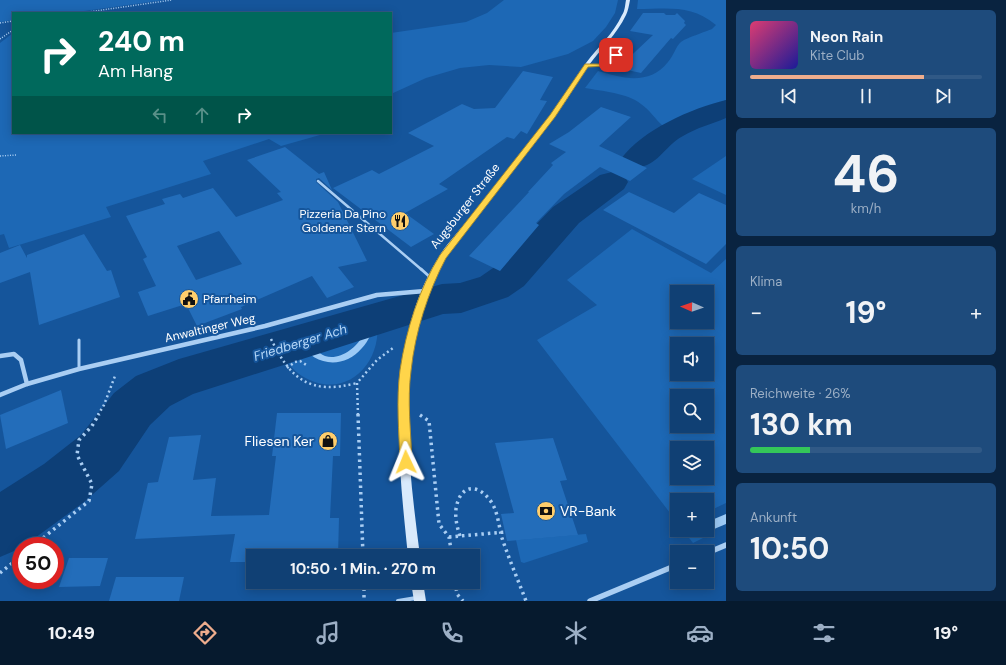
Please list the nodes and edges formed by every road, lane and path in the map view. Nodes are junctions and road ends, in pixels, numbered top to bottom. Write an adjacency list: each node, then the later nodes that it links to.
1 (172, 0): 3 (path)
2 (628, 0): 9 (main road, Augsburger Straße)
3 (88, 12)
4 (12, 21): 5 (path)
5 (0, 23)
6 (12, 31): 7 (path)
7 (0, 39)
8 (624, 47): 9 (street)
9 (587, 65): 13 (main road, Augsburger Straße)
10 (16, 155): 11 (path)
11 (0, 156)
12 (318, 181): 13 (lane)
13 (431, 278): 14 (main road, Augsburger Straße)
14 (424, 295): 15 (main road, Augsburger Straße); 19 (street, Anwaltinger Weg)
15 (413, 330): 23 (path); 26 (main road, Augsburger Straße)
16 (79, 340): 22 (lane)
17 (272, 342): 21 (path)
18 (0, 356): 24 (street)
19 (116, 360): 22 (street, Anwaltinger Weg); 29 (path)
20 (308, 366): 21 (path)
21 (288, 368): 23 (path)
22 (79, 369): 24 (street, Anwaltinger Weg)
23 (357, 383): 32 (path)
24 (27, 384): 25 (street, Anwaltinger Weg)
25 (0, 395)
26 (404, 401): 30 (path); 33 (main road, Augsburger Straße)
27 (503, 533): 28 (path); 28 (path); 46 (path)
28 (460, 536): 30 (path)
29 (44, 537)
30 (449, 537): 34 (path)
31 (726, 545): 35 (street)
32 (363, 549)
33 (413, 549)
34 (451, 549)
35 (714, 550)
36 (12, 563): 38 (path)
37 (670, 568): 47 (street)
38 (0, 573)
39 (364, 589): 43 (path)
40 (418, 589): 42 (main road)
41 (456, 589): 45 (path)
42 (419, 599): 44 (lane)
43 (364, 601)
44 (398, 601)
45 (464, 601)
46 (526, 601)
47 (590, 601)

